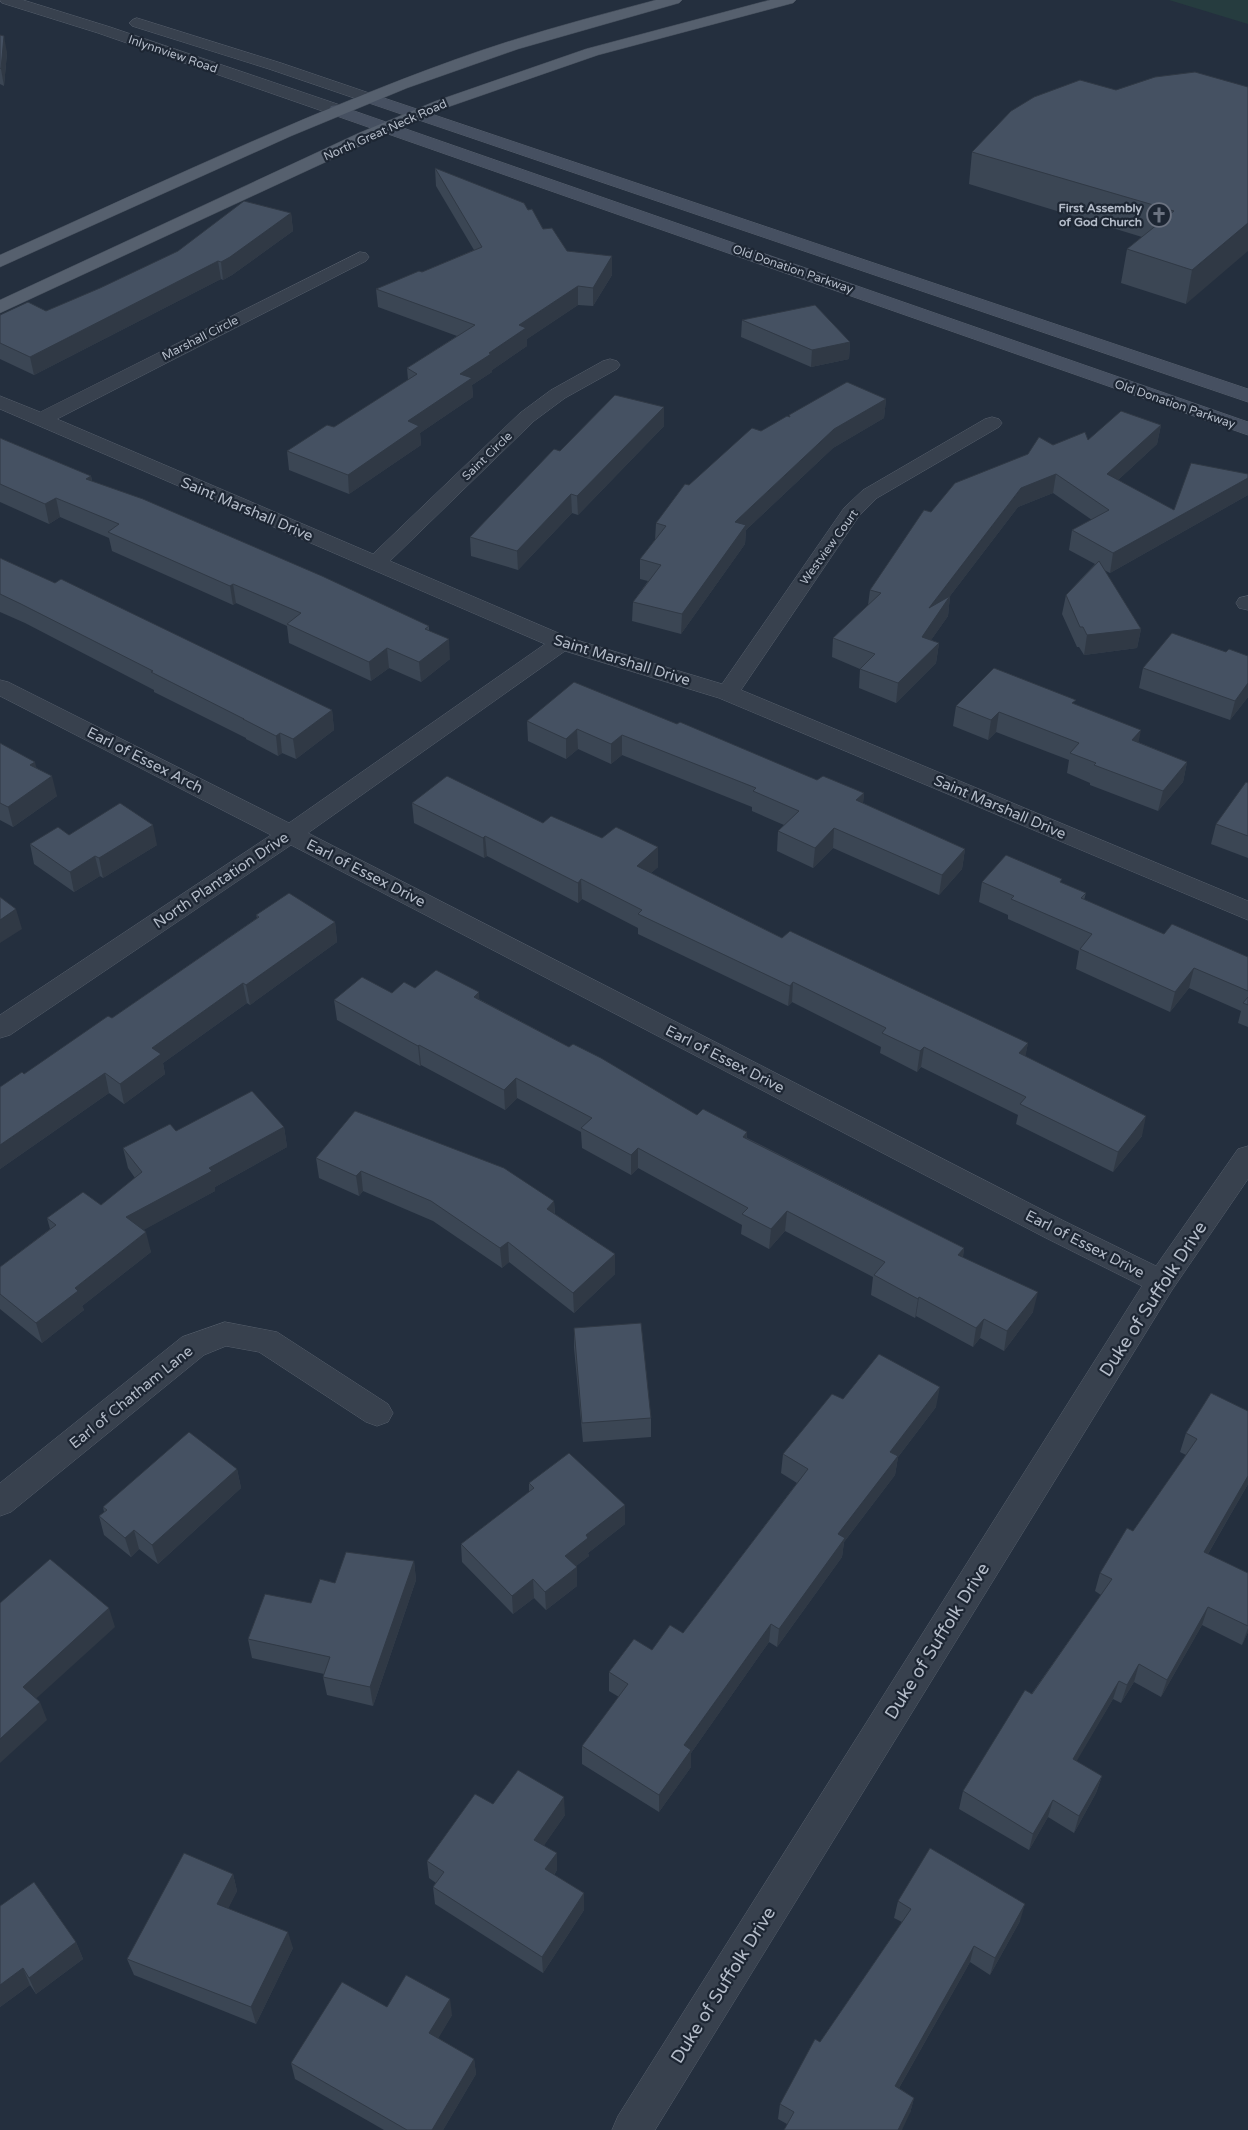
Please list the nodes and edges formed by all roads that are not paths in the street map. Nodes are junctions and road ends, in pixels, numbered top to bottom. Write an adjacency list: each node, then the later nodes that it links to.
1 (7, 0): 6 (street, Inlynnview Road)
2 (674, 0): 5 (main road)
3 (788, 0): 7 (main road, North Great Neck Road)
4 (119, 18): 5 (street, Inlynnview Road)
5 (369, 98): 6 (main road); 7 (street, Old Donation Parkway)
6 (337, 110): 8 (street, Old Donation Parkway); 10 (main road)
7 (417, 114): 8 (main road, North Great Neck Road); 13 (street, Old Donation Parkway)
8 (387, 127): 11 (main road, North Great Neck Road); 17 (street, Old Donation Parkway)
9 (360, 257): 15 (street, Marshall Circle)
10 (0, 262)
11 (0, 307)
12 (610, 365): 18 (street, Saint Circle)
13 (1248, 396)
14 (0, 402): 15 (street, Saint Marshall Drive)
15 (40, 420): 18 (street, Saint Marshall Drive)
16 (992, 423): 21 (street, Westview Court)
17 (1248, 429)
18 (376, 563): 19 (street, Saint Marshall Drive)
19 (562, 643): 21 (street, Saint Marshall Drive); 22 (street, North Plantation Drive)
20 (0, 687): 22 (street, Earl of Essex Arch)
21 (727, 693): 23 (street, Saint Marshall Drive)
22 (290, 834): 24 (street, North Plantation Drive); 26 (street, Earl of Essex Drive)
23 (1248, 911)
24 (0, 1028)
25 (1248, 1157): 26 (street, Duke of Suffolk Drive)
26 (1161, 1282): 29 (street, Duke of Suffolk Drive)
27 (377, 1413): 28 (street, Earl of Chatham Lane)
28 (0, 1502)
29 (632, 2130)

